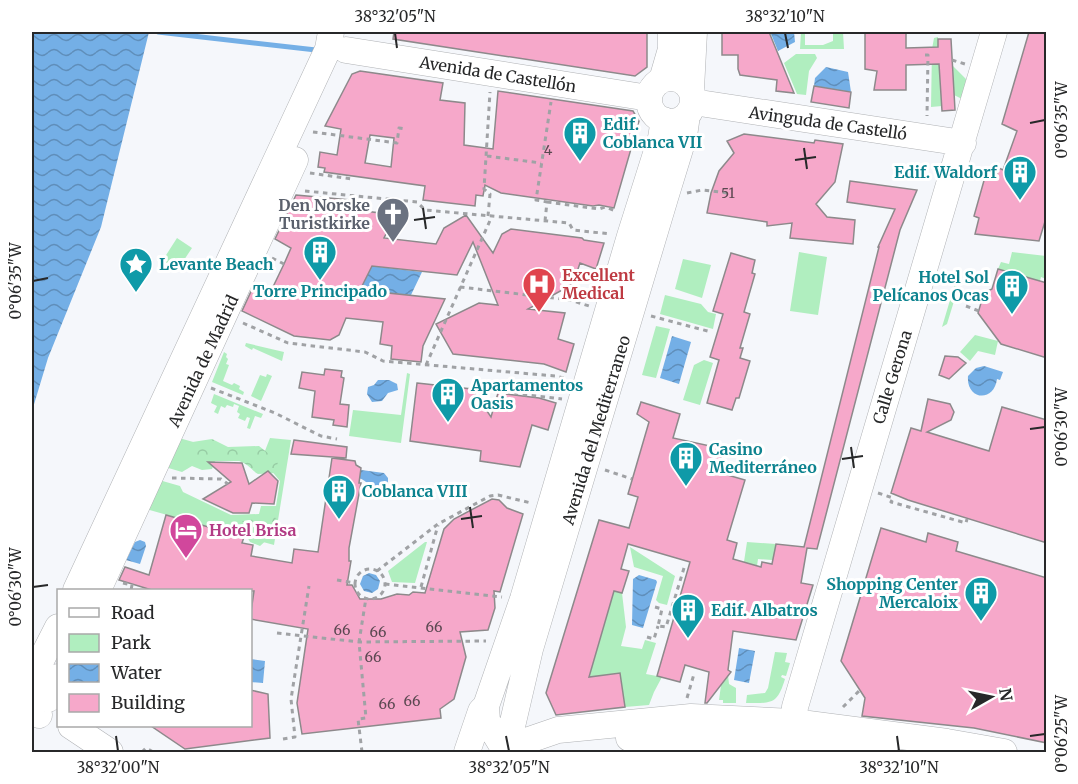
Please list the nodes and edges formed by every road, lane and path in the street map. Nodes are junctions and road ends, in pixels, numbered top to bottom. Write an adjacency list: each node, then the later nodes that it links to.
1 (671, 32): 8 (street)
2 (694, 32): 9 (street)
3 (994, 32): 13 (street, Calle Gerona)
4 (341, 38): 6 (street, Avenida de Castellón); 12 (street, Avenida de Madrid); 54 (street)
5 (925, 55): 10 (path)
6 (491, 72): 7 (street, Avenida de Castellón); 16 (path)
7 (554, 82): 8 (street, Avenida de Castellón); 14 (path)
8 (656, 89): 9 (street); 9 (street, Avenida de Castellón)
9 (684, 107): 13 (street, Avinguda de Castelló); 21 (street, Avenida del Mediterraneo); 25 (street, Avenida del Mediterraneo)
10 (931, 119)
11 (405, 129): 12 (path)
12 (308, 131): 18 (street, Avenida de Madrid)
13 (963, 143): 43 (street, Calle Gerona)
14 (543, 148): 15 (path); 17 (path)
15 (548, 150)
16 (487, 156): 17 (path); 23 (path)
17 (541, 163): 22 (path)
18 (286, 179): 19 (path); 23 (path); 32 (street, Avenida de Madrid)
19 (352, 179)
20 (728, 193): 21 (path)
21 (665, 198): 30 (street, Avenida del Mediterraneo)
22 (547, 202): 24 (path); 25 (path)
23 (490, 216): 24 (path); 28 (path)
24 (545, 221): 25 (path)
25 (633, 227): 30 (street, Avenida del Mediterraneo)
26 (271, 257): 27 (path)
27 (284, 264)
28 (460, 287): 30 (path); 34 (path)
29 (966, 306): 31 (path)
30 (620, 311): 33 (path); 36 (street, Avenida del Mediterraneo); 39 (street, Avenida del Mediterraneo)
31 (979, 311)
32 (225, 315): 34 (path); 35 (street, Avenida de Madrid)
33 (711, 332)
34 (426, 365): 36 (path)
35 (194, 381): 38 (path); 40 (street, Avenida de Madrid)
36 (584, 393): 37 (path); 44 (street, Avenida del Mediterraneo)
37 (480, 395)
38 (337, 439)
39 (586, 464): 41 (path); 67 (street, Avenida del Mediterraneo)
40 (153, 471): 42 (path); 55 (street, Avenida de Madrid)
41 (632, 479)
42 (228, 484)
43 (859, 487): 45 (path); 72 (street, Calle Gerona)
44 (550, 508): 46 (path); 57 (street, Avenida del Mediterraneo)
45 (968, 519)
46 (438, 524): 48 (path); 53 (path)
47 (684, 568): 59 (path)
48 (377, 571): 50 (path); 51 (path)
49 (337, 580): 50 (path)
50 (356, 583): 56 (path)
51 (385, 584): 53 (path); 56 (path)
52 (309, 586): 62 (path)
53 (421, 586): 57 (path)
54 (77, 589)
55 (99, 589)
56 (366, 598): 64 (path)
57 (523, 599): 65 (street, Avenida del Mediterraneo)
58 (654, 607): 59 (path)
59 (658, 626): 63 (path)
60 (57, 629): 66 (street)
61 (277, 633): 62 (path)
62 (301, 637): 64 (path); 71 (path)
63 (647, 637)
64 (359, 642): 65 (path); 77 (path)
65 (509, 643): 69 (street, Avenida del Mediterraneo)
66 (32, 678)
67 (523, 681): 69 (street, Avenida del Mediterraneo); 70 (street)
68 (74, 727): 74 (street)
69 (497, 727): 73 (street); 78 (street)
70 (558, 730): 72 (street); 73 (street)
71 (283, 739)
72 (792, 739): 73 (street); 79 (street); 80 (street)
73 (506, 752)
74 (110, 753)
75 (142, 753): 76 (path)
76 (153, 753)
77 (362, 753)
78 (466, 753)
79 (885, 753)
80 (1004, 753)

